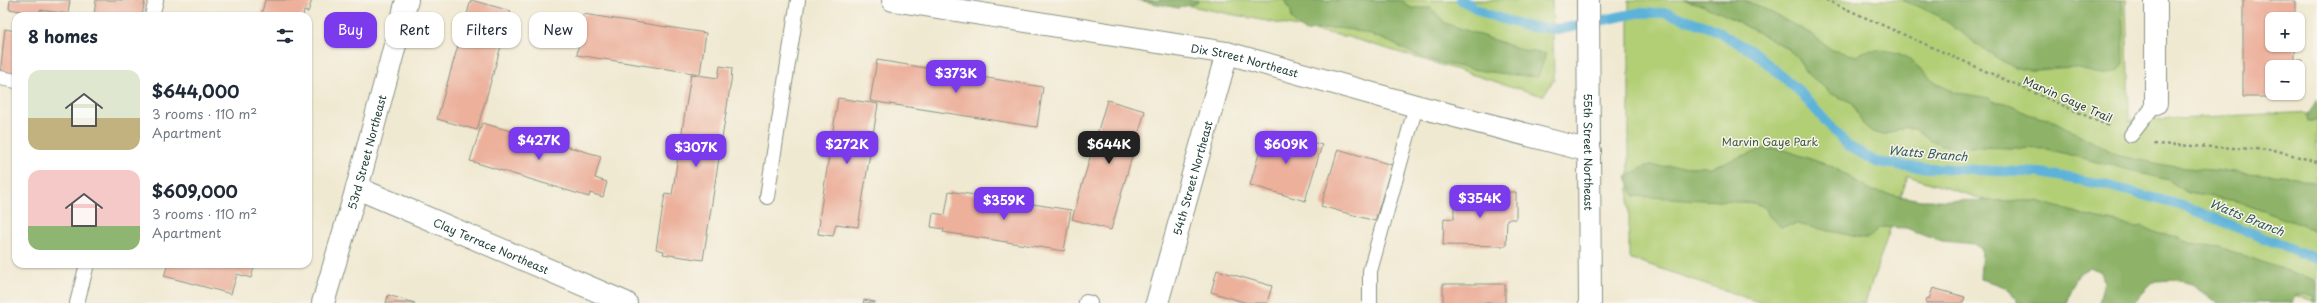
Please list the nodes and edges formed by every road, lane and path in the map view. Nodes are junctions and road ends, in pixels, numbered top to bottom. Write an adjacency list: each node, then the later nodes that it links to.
1 (156, 0): 8 (lane)
2 (407, 0): 17 (street, 53rd Street Northeast)
3 (798, 0): 18 (lane)
4 (892, 0): 9 (street, Dix Street Northeast)
5 (1588, 0): 15 (street, 55th Street Northeast)
6 (1826, 0): 14 (path, Marvin Gaye Trail)
7 (2156, 0): 12 (street)
8 (153, 12)
9 (1227, 53): 13 (street, Dix Street Northeast); 24 (street, 54th Street Northeast)
10 (0, 78): 11 (lane)
11 (12, 80)
12 (2156, 103): 14 (lane)
13 (1416, 106): 15 (street, Dix Street Northeast); 25 (lane)
14 (2131, 135): 16 (path, Marvin Gaye Trail)
15 (1590, 151): 20 (street, 55th Street Northeast)
16 (2317, 162)
17 (357, 188): 22 (street, 53rd Street Northeast); 23 (street, Clay Terrace Northeast)
18 (767, 197)
19 (86, 268): 21 (lane)
20 (1593, 302)
21 (77, 303)
22 (323, 303)
23 (626, 303)
24 (1158, 303)
25 (1370, 303)

